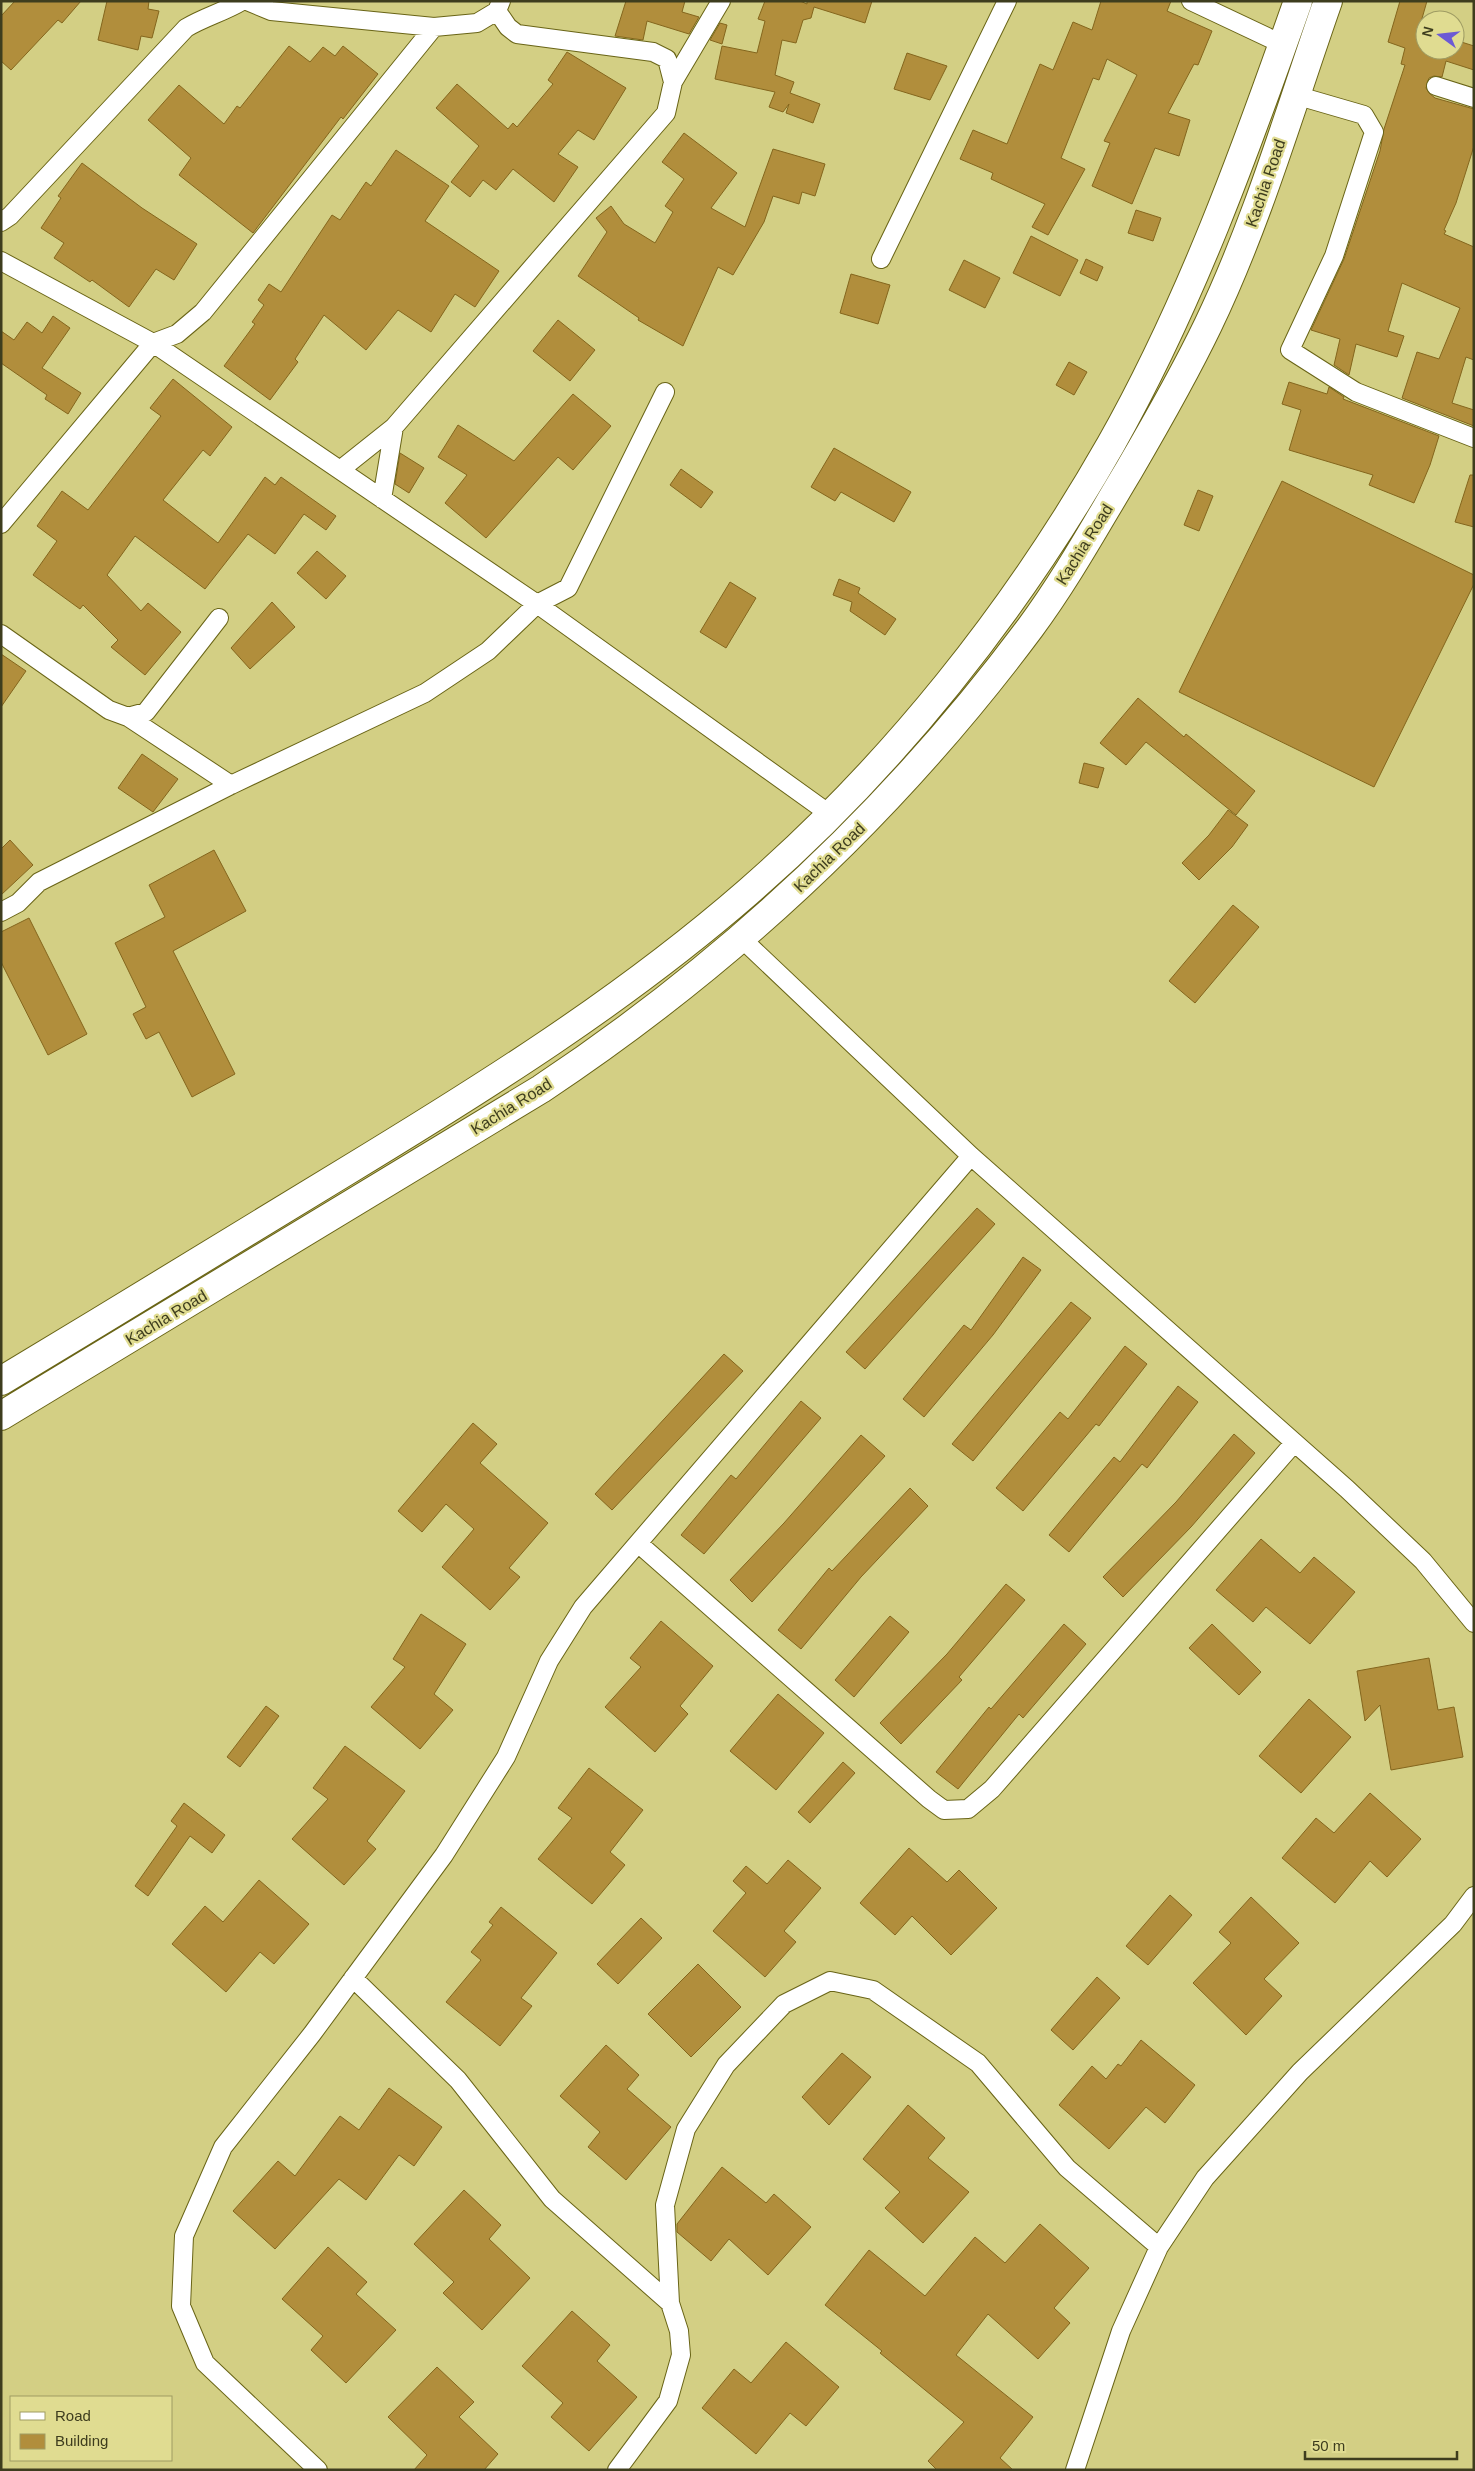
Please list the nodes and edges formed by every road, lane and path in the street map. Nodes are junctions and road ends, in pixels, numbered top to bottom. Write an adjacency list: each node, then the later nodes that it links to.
1 (242, 1): 15 (street)
2 (247, 1): 9 (street)
3 (721, 1): 11 (street)
4 (1007, 1): 16 (street)
5 (1191, 1): 10 (street)
6 (1298, 1): 10 (highway, Kachia Road)
7 (1328, 1): 13 (highway, Kachia Road)
8 (499, 6): 9 (street); 11 (street)
9 (434, 27): 18 (street)
10 (1282, 44): 30 (highway, Kachia Road)
11 (673, 82): 20 (street)
12 (1436, 86): 14 (street)
13 (1296, 95): 21 (street); 32 (highway, Kachia Road)
14 (1474, 98)
15 (1, 222)
16 (881, 259)
17 (1, 261): 18 (street)
18 (153, 343): 22 (street); 24 (street)
19 (664, 392): 25 (street)
20 (394, 427): 22 (street); 23 (street)
21 (1474, 438)
22 (340, 470): 23 (street)
23 (382, 499): 25 (street)
24 (1, 524)
25 (537, 604): 29 (street); 30 (street)
26 (219, 618): 28 (street)
27 (1, 634): 28 (street)
28 (128, 717): 29 (street)
29 (231, 785): 31 (street)
30 (831, 814): 34 (highway, Kachia Road)
31 (1, 912)
32 (741, 938): 33 (street); 35 (highway, Kachia Road)
33 (971, 1156): 36 (street); 37 (street)
34 (1, 1382)
35 (1, 1416)
36 (1294, 1443): 37 (street); 38 (street)
37 (639, 1544): 40 (street)
38 (1474, 1623)
39 (1474, 1896): 41 (street)
40 (353, 1978): 42 (street); 43 (street)
41 (1159, 2247): 42 (street); 45 (street)
42 (670, 2303): 44 (street)
43 (318, 2470)
44 (617, 2470)
45 (1075, 2470)

